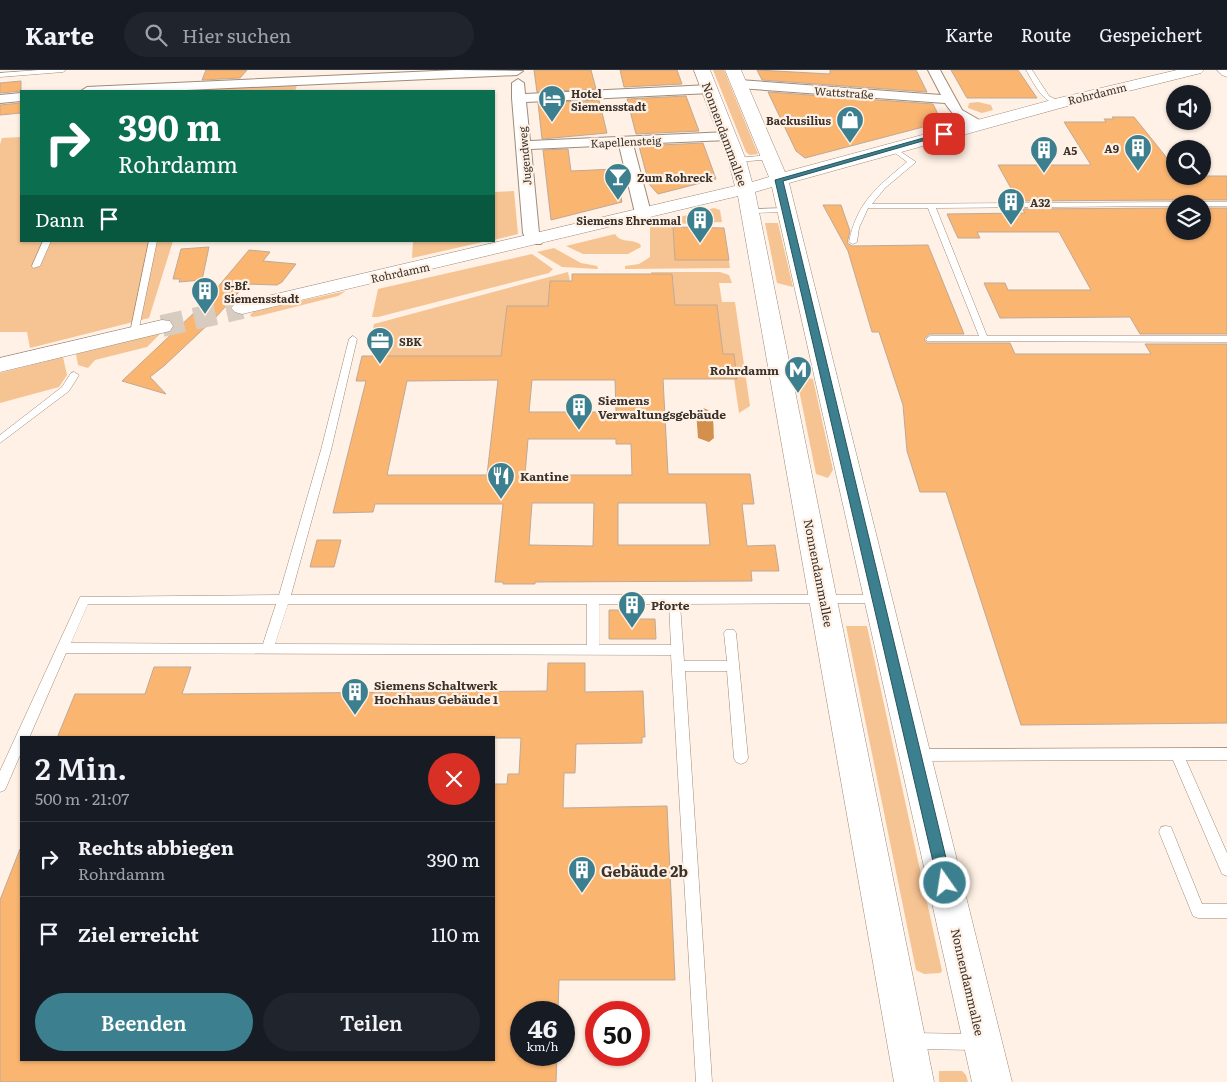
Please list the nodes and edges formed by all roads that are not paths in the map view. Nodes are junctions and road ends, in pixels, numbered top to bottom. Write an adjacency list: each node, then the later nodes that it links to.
1 (63, 70): 8 (lane)
2 (185, 70): 10 (street)
3 (517, 70): 10 (street); 14 (street, Jugendweg)
4 (702, 70): 11 (main road, Nonnendammallee)
5 (934, 70): 16 (street)
6 (1029, 70): 17 (lane)
7 (1196, 70): 17 (main road, Rohrdamm)
8 (0, 75)
9 (736, 77): 16 (street, Wattstraße); 23 (main road, Nonnendammallee)
10 (178, 88): 12 (street)
11 (710, 89): 14 (street); 19 (main road, Nonnendammallee)
12 (118, 90)
13 (20, 97): 15 (street)
14 (519, 98): 21 (street, Jugendweg)
15 (0, 99)
16 (949, 99): 18 (street)
17 (1059, 103): 18 (main road, Rohrdamm)
18 (978, 125): 22 (main road, Rohrdamm)
19 (728, 136): 20 (street, Kapellensteig); 24 (main road, Nonnendammallee)
20 (625, 141): 21 (street, Kapellensteig); 34 (street)
21 (523, 145): 35 (street, Jugendweg)
22 (892, 148): 25 (main road, Rohrdamm); 30 (lane)
23 (771, 157): 24 (lane); 25 (main road, Nonnendammallee)
24 (737, 160): 26 (main road, Nonnendammallee)
25 (779, 180): 26 (main road, Rohrdamm); 32 (main road, Nonnendammallee)
26 (745, 189): 33 (main road, Nonnendammallee); 34 (main road, Rohrdamm)
27 (1166, 204): 31 (lane)
28 (1211, 204): 29 (lane)
29 (1227, 204)
30 (865, 206): 31 (lane); 38 (lane)
31 (931, 206): 45 (lane)
32 (786, 210): 33 (lane); 50 (main road, Nonnendammallee)
33 (751, 211): 54 (main road, Nonnendammallee)
34 (643, 213): 35 (main road, Rohrdamm)
35 (534, 241): 40 (main road, Rohrdamm)
36 (46, 242): 39 (lane)
37 (153, 242): 42 (lane)
38 (853, 242)
39 (36, 266)
40 (242, 308)
41 (162, 326): 42 (main road)
42 (134, 333): 47 (main road)
43 (353, 339): 51 (lane)
44 (930, 339): 45 (lane)
45 (984, 339): 46 (lane)
46 (1227, 339)
47 (0, 365)
48 (74, 375): 49 (lane)
49 (0, 440)
50 (879, 599): 54 (lane); 64 (main road, Nonnendammallee)
51 (282, 600): 52 (lane); 56 (lane); 57 (lane)
52 (593, 600): 53 (lane); 58 (lane)
53 (674, 600): 54 (lane); 59 (lane)
54 (824, 601): 72 (main road, Nonnendammallee)
55 (730, 633): 61 (lane)
56 (62, 648): 57 (lane); 62 (lane)
57 (268, 649): 58 (lane)
58 (593, 650): 59 (lane)
59 (677, 650): 60 (lane)
60 (678, 666): 61 (lane); 74 (lane)
61 (733, 666): 67 (lane)
62 (23, 736)
63 (20, 742): 68 (lane)
64 (915, 754): 65 (lane); 73 (main road, Nonnendammallee)
65 (1177, 754): 66 (lane); 70 (lane)
66 (1227, 754)
67 (742, 758)
68 (0, 786)
69 (1166, 832): 71 (lane)
70 (1227, 869)
71 (1227, 911)
72 (906, 1041): 73 (lane); 75 (main road, Nonnendammallee)
73 (982, 1042): 76 (main road, Nonnendammallee)
74 (704, 1082)
75 (914, 1082)
76 (992, 1082)

